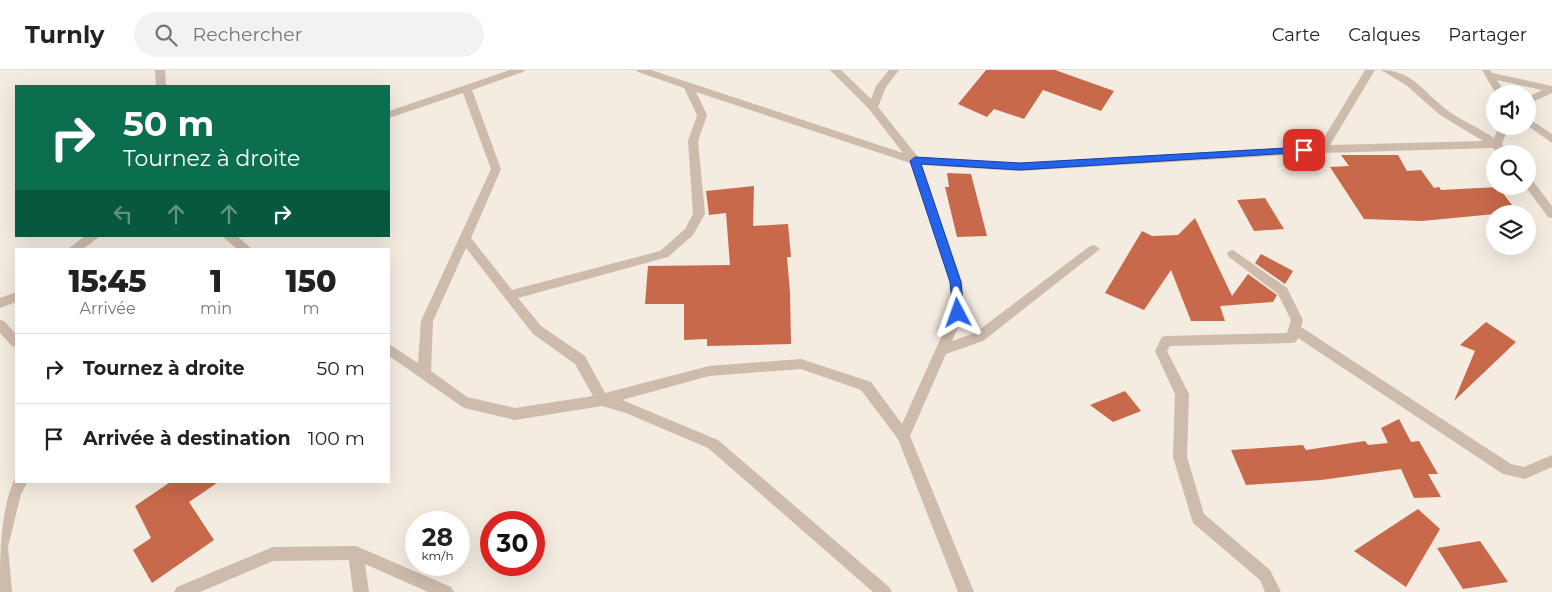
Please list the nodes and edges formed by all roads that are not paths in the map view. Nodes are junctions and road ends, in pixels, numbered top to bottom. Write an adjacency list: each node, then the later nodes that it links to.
1 (160, 70): 9 (street)
2 (520, 70): 12 (street)
3 (642, 70): 11 (street)
4 (835, 70): 15 (street)
5 (894, 70): 15 (street)
6 (1370, 70): 21 (street)
7 (1386, 70): 20 (street)
8 (1487, 72): 10 (street); 13 (street)
9 (161, 85)
10 (1495, 85)
11 (688, 86): 22 (street); 32 (street)
12 (466, 88): 16 (street); 27 (street)
13 (1552, 90): 14 (street)
14 (1536, 97)
15 (873, 107): 22 (street)
16 (390, 115)
17 (1536, 127): 19 (street)
18 (1500, 135): 20 (street)
19 (1552, 139)
20 (1497, 144): 21 (street)
21 (1322, 149): 22 (street)
22 (915, 161): 39 (street)
23 (1536, 193): 24 (street)
24 (1552, 214)
25 (92, 237): 28 (street)
26 (229, 237): 29 (street)
27 (465, 239): 32 (street); 40 (street)
28 (76, 248)
29 (245, 248)
30 (1094, 249): 39 (street)
31 (1233, 254): 36 (street)
32 (510, 295): 41 (street)
33 (15, 297): 34 (street)
34 (0, 302)
35 (0, 325): 37 (street)
36 (1294, 330): 43 (street); 52 (street)
37 (15, 341)
38 (390, 350): 40 (street)
39 (942, 350): 42 (street)
40 (424, 373): 41 (street)
41 (602, 400): 42 (street); 50 (street)
42 (902, 436): 51 (street)
43 (1552, 462)
44 (20, 483): 46 (street)
45 (356, 554): 47 (street); 48 (street); 49 (street)
46 (4, 592)
47 (182, 592)
48 (361, 592)
49 (446, 592)
50 (884, 592)
51 (966, 592)
52 (1273, 592)

